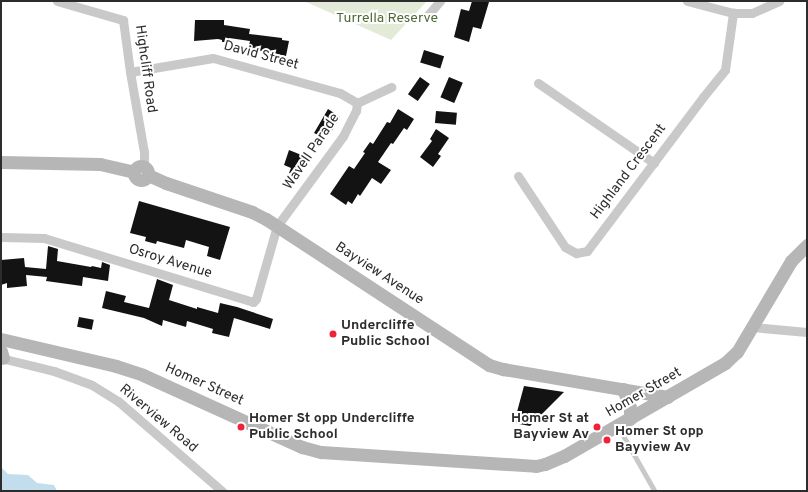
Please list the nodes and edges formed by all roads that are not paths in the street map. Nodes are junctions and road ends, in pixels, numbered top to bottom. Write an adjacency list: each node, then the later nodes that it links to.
1 (57, 1): 7 (street, Highcliff Road)
2 (440, 1): 6 (street)
3 (687, 1): 5 (street)
4 (779, 1): 5 (street)
5 (733, 13): 12 (street, Highland Crescent)
6 (427, 16)
7 (130, 72): 10 (street, David Street); 13 (street, Highcliff Road)
8 (538, 83): 12 (street)
9 (392, 87): 10 (street)
10 (357, 103): 15 (street, Wavell Parade)
11 (1, 162): 13 (main road, Bayview Avenue)
12 (654, 163): 14 (street, Highland Crescent)
13 (142, 171): 15 (main road, Bayview Avenue)
14 (518, 176)
15 (277, 226): 16 (street, Osroy Avenue); 21 (main road, Bayview Avenue)
16 (1, 237)
17 (807, 245): 18 (main road, Homer Street)
18 (752, 327): 19 (street); 22 (main road, Homer Street)
19 (807, 332)
20 (3, 349): 24 (main road, Homer Street); 25 (street, Riverview Road)
21 (623, 389): 22 (main road, Bayview Avenue); 23 (main road)
22 (668, 397): 23 (main road, Homer Street)
23 (630, 419): 24 (main road, Homer Street)
24 (618, 426): 26 (lane)
25 (222, 491)
26 (656, 491)

